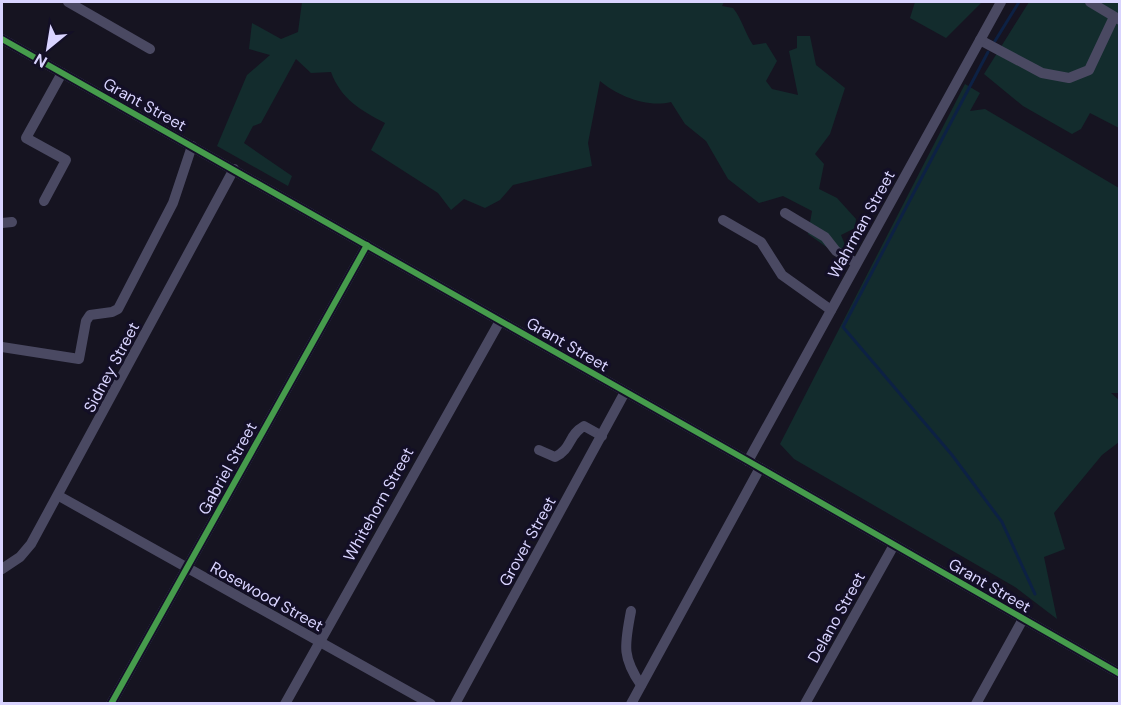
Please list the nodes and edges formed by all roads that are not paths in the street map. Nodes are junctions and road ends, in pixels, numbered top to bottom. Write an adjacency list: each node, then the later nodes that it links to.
1 (68, 2): 7 (street)
2 (1002, 2): 6 (street, Wahrman Street)
3 (1090, 2): 4 (street)
4 (1117, 19): 6 (street)
5 (2, 39): 8 (street, Grant Street)
6 (980, 40): 15 (street, Wahrman Street)
7 (150, 49)
8 (62, 73): 9 (street, Grant Street); 11 (street)
9 (192, 146): 10 (street, Grant Street); 18 (street)
10 (234, 169): 14 (street, Grant Street); 24 (street, Sidney Street)
11 (44, 201)
12 (785, 213): 15 (street)
13 (723, 220): 16 (street)
14 (367, 245): 17 (street, Grant Street); 26 (street, Gabriel Street)
15 (856, 263): 16 (street, Wahrman Street)
16 (831, 310): 22 (street, Wahrman Street)
17 (500, 321): 19 (street, Grant Street); 30 (street, Whitehorn Street)
18 (2, 347)
19 (626, 392): 20 (street, Grover Street); 22 (street, Grant Street)
20 (602, 436): 21 (street); 36 (street, Grover Street)
21 (539, 450)
22 (748, 461): 23 (street, Grant Street)
23 (759, 468): 25 (street, Grant Street); 32 (street)
24 (58, 496): 26 (street, Rosewood Street); 27 (street, Sidney Street)
25 (894, 545): 29 (street, Grant Street); 38 (street, Delano Street)
26 (187, 568): 30 (street, Rosewood Street); 33 (street, Gabriel Street)
27 (2, 569)
28 (631, 611): 32 (street)
29 (1023, 619): 31 (street, Grant Street); 39 (street)
30 (319, 641): 34 (street, Whitehorn Street); 35 (street, Rosewood Street)
31 (1119, 674)
32 (641, 685): 37 (street)
33 (111, 704)
34 (285, 704)
35 (430, 704)
36 (455, 704)
37 (631, 704)
38 (805, 704)
39 (976, 704)

